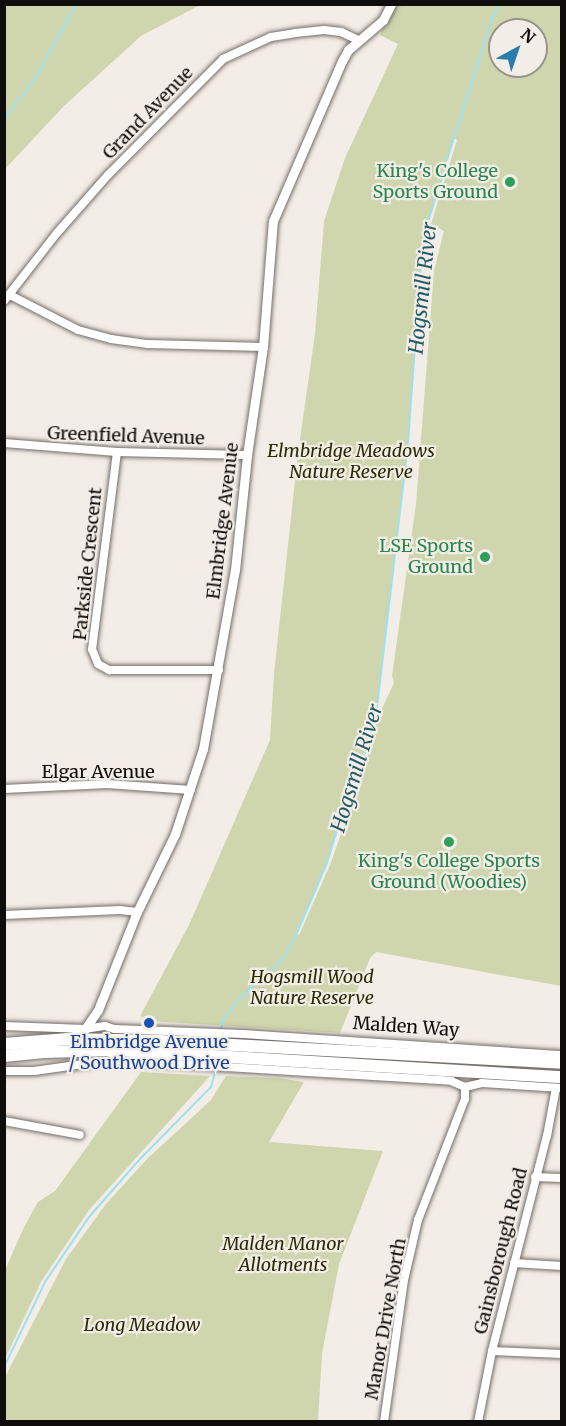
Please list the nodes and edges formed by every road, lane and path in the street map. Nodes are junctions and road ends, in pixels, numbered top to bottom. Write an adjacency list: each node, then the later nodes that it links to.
1 (391, 4): 2 (street, Elmbridge Avenue)
2 (360, 40): 3 (street, Grand Avenue); 4 (street, Elmbridge Avenue)
3 (7, 298): 4 (street)
4 (263, 347): 7 (street, Elmbridge Avenue)
5 (4, 443): 6 (street, Greenfield Avenue)
6 (117, 452): 7 (street, Greenfield Avenue); 8 (street, Parkside Crescent)
7 (247, 455): 8 (street, Elmbridge Avenue)
8 (219, 670): 10 (street, Elmbridge Avenue)
9 (4, 789): 10 (street, Elgar Avenue)
10 (191, 790): 11 (street, Elmbridge Avenue)
11 (137, 912): 12 (street); 13 (street, Elmbridge Avenue)
12 (4, 915)
13 (98, 1010): 15 (street); 16 (street, Elmbridge Avenue)
14 (4, 1026): 16 (street, Malden Way)
15 (105, 1026): 16 (street, Malden Way); 17 (street, Malden Way)
16 (86, 1029): 18 (street, Elmbridge Avenue)
17 (205, 1038): 18 (highway); 19 (highway, Malden Way)
18 (68, 1039): 20 (highway)
19 (243, 1040): 21 (street, Malden Way); 25 (highway, Malden Way)
20 (4, 1044)
21 (561, 1054)
22 (4, 1056): 23 (highway)
23 (203, 1061): 24 (highway); 26 (street)
24 (240, 1063): 27 (highway); 28 (street)
25 (561, 1063)
26 (4, 1071)
27 (560, 1085): 28 (street); 31 (street, Gainsborough Road)
28 (465, 1087): 37 (street, Manor Drive North)
29 (4, 1121): 30 (street)
30 (80, 1135)
31 (535, 1177): 32 (street); 33 (street, Gainsborough Road)
32 (561, 1178)
33 (514, 1263): 34 (street); 35 (street, Gainsborough Road)
34 (561, 1266)
35 (492, 1351): 36 (street); 38 (street, Gainsborough Road)
36 (561, 1354)
37 (384, 1422)
38 (478, 1422)

